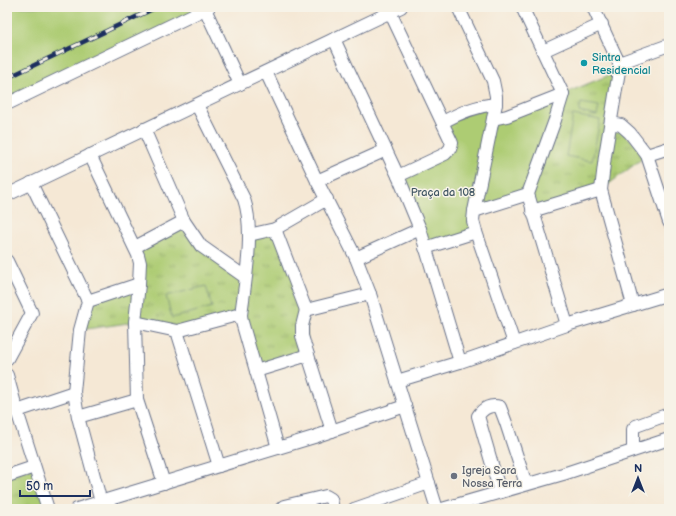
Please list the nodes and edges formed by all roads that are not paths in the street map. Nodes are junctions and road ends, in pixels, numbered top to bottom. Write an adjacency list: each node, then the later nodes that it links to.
1 (458, 7): 15 (street)
2 (522, 7): 9 (street)
3 (593, 7): 6 (street)
4 (207, 8): 12 (street); 14 (street)
5 (396, 10): 7 (street); 18 (street)
6 (602, 24): 9 (street); 10 (street)
7 (334, 39): 11 (street); 22 (street)
8 (669, 45): 10 (street)
9 (543, 51): 13 (street)
10 (619, 63): 19 (street)
11 (266, 72): 12 (street); 26 (street)
12 (240, 84): 16 (street)
13 (562, 94): 17 (street); 29 (street)
14 (7, 104)
15 (496, 104): 17 (street); 18 (street)
16 (197, 105): 20 (street); 39 (street)
17 (493, 119): 32 (street)
18 (443, 122): 25 (street)
19 (611, 122): 24 (street); 28 (street)
20 (144, 130): 23 (street); 34 (street)
21 (669, 148): 24 (street)
22 (386, 150): 25 (street); 26 (street)
23 (90, 155): 27 (street); 40 (street)
24 (647, 155): 35 (street)
25 (398, 176): 37 (street)
26 (317, 182): 31 (street)
27 (31, 183): 30 (street); 48 (street)
28 (601, 190): 33 (street); 49 (street)
29 (528, 194): 32 (street); 33 (street)
30 (7, 195)
31 (327, 199): 36 (street); 42 (street)
32 (474, 211): 38 (street)
33 (532, 211): 53 (street)
34 (184, 221): 40 (street); 44 (street)
35 (669, 222)
36 (275, 229): 39 (street); 50 (street)
37 (420, 229): 41 (street); 42 (street)
38 (476, 232): 41 (street); 55 (street)
39 (249, 235): 44 (street)
40 (135, 247): 45 (street)
41 (425, 248): 58 (street)
42 (356, 258): 46 (street)
43 (7, 261): 57 (street)
44 (245, 277): 51 (street)
45 (139, 284): 48 (street); 52 (street)
46 (370, 294): 50 (street); 61 (street)
47 (669, 294): 49 (street)
48 (88, 301): 62 (street)
49 (633, 305): 53 (street)
50 (306, 310): 56 (street)
51 (241, 315): 54 (street); 59 (street)
52 (135, 322): 54 (street); 63 (street)
53 (567, 326): 55 (street)
54 (177, 331): 72 (street)
55 (514, 344): 58 (street)
56 (308, 356): 59 (street); 68 (street)
57 (7, 359)
58 (460, 362): 61 (street)
59 (256, 372): 70 (street)
60 (7, 375): 65 (street)
61 (397, 381): 64 (street)
62 (74, 392): 65 (street); 67 (street)
63 (137, 400): 67 (street); 75 (street)
64 (404, 406): 68 (street); 76 (street)
65 (17, 411): 73 (street)
66 (669, 414): 71 (street)
67 (78, 417): 79 (street)
68 (332, 431): 70 (street)
69 (669, 439): 71 (street)
70 (278, 448): 72 (street)
71 (633, 450): 77 (street)
72 (219, 466): 75 (street)
73 (34, 467): 74 (street); 80 (street)
74 (7, 476)
75 (164, 483): 79 (street)
76 (429, 483): 84 (street); 85 (street)
77 (526, 484): 78 (street); 78 (street)
78 (500, 492): 86 (street)
79 (101, 502): 81 (street)
80 (48, 509)
81 (77, 509)
82 (281, 509): 83 (street)
83 (333, 509)
84 (354, 509)
85 (437, 509)
86 (442, 509)

